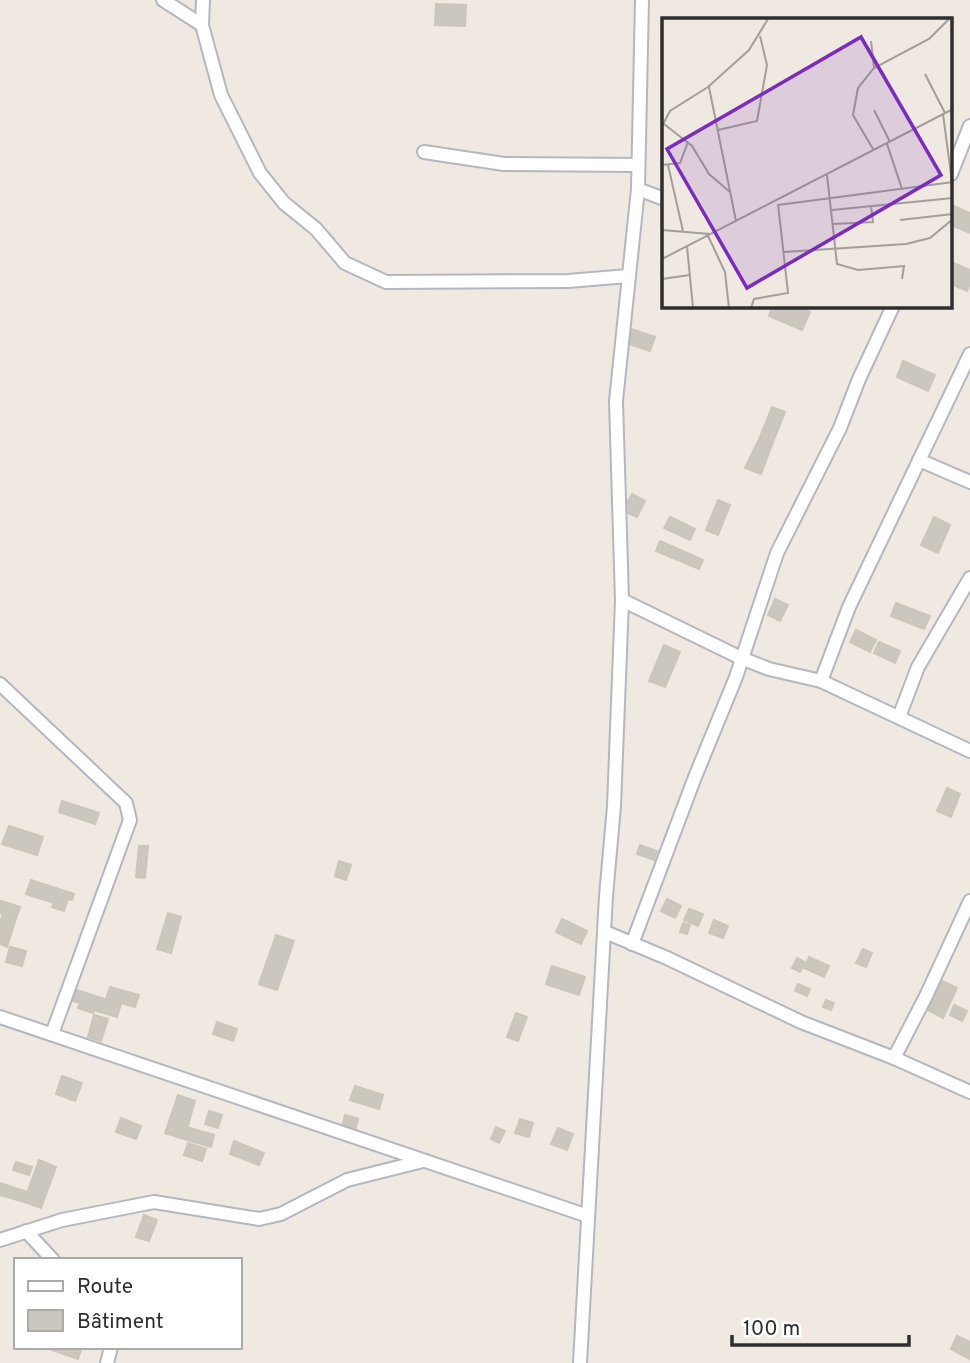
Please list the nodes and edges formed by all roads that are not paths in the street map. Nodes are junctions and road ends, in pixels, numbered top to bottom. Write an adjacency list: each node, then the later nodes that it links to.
1 (163, 0): 4 (street)
2 (203, 0): 4 (street)
3 (642, 0): 7 (street)
4 (202, 25): 11 (street)
5 (970, 126): 8 (street)
6 (424, 152): 7 (street)
7 (638, 165): 9 (street)
8 (953, 169)
9 (638, 189): 10 (street); 11 (street)
10 (662, 199)
11 (628, 276): 17 (street)
12 (892, 308): 18 (street)
13 (970, 354): 14 (street)
14 (919, 460): 15 (street); 19 (street)
15 (970, 482)
16 (970, 578): 21 (street)
17 (622, 600): 18 (street); 24 (street)
18 (741, 658): 19 (street); 25 (street)
19 (821, 681): 21 (street)
20 (0, 684): 27 (street)
21 (899, 717): 22 (street)
22 (970, 751)
23 (970, 901): 28 (street)
24 (605, 932): 25 (street); 31 (street)
25 (632, 944): 28 (street)
26 (0, 1017): 27 (street)
27 (52, 1034): 30 (street)
28 (894, 1058): 29 (street)
29 (970, 1092)
30 (424, 1161): 31 (street); 32 (street)
31 (588, 1216): 35 (street)
32 (26, 1231): 33 (street); 34 (street)
33 (0, 1240)
34 (51, 1258)
35 (580, 1363)

